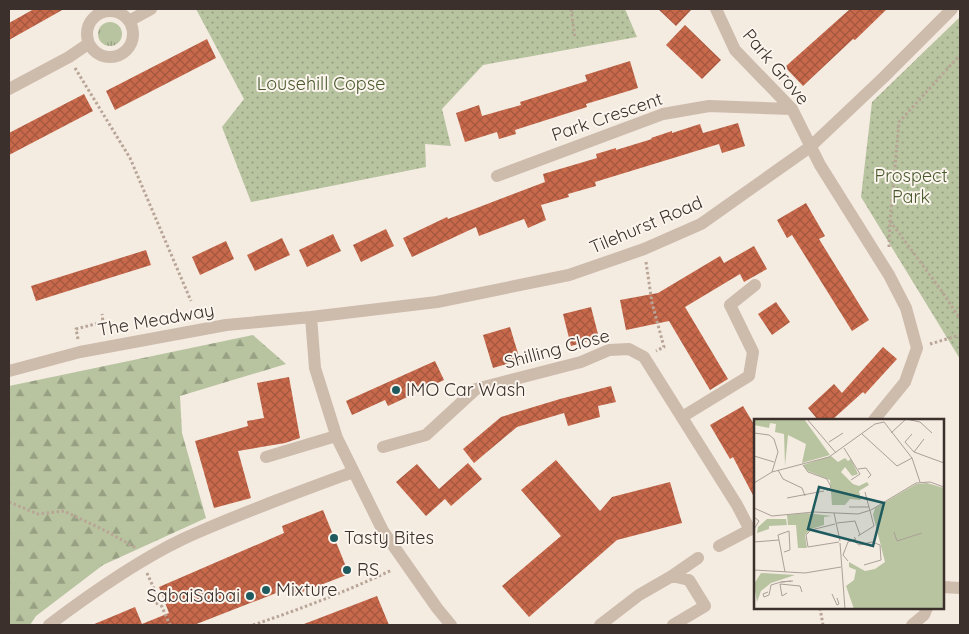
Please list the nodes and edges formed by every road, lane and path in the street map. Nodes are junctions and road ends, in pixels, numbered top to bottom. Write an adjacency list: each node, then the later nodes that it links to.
1 (151, 9): 5 (street)
2 (571, 9): 6 (path)
3 (716, 9): 11 (street, Park Grove)
4 (952, 9): 12 (street, Tilehurst Road)
5 (129, 21): 7 (street); 7 (street)
6 (575, 38)
7 (88, 44): 9 (street)
8 (960, 55): 14 (path)
9 (69, 57): 10 (street); 18 (path)
10 (9, 89)
11 (792, 109): 12 (street, Park Grove); 13 (street, Park Crescent)
12 (810, 147): 16 (street, Tilehurst Road); 23 (street, Park Grove)
13 (497, 176)
14 (890, 221): 15 (path); 21 (path)
15 (889, 248)
16 (644, 249): 20 (street, Tilehurst Road); 25 (path)
17 (755, 286): 27 (street)
18 (191, 301)
19 (102, 314): 24 (path)
20 (311, 317): 24 (street, The Meadway); 29 (street)
21 (960, 318)
22 (960, 335): 23 (path)
23 (917, 348): 28 (street)
24 (80, 352): 26 (street, The Meadway)
25 (644, 357): 27 (street); 30 (street, Shilling Close)
26 (9, 371)
27 (682, 417): 34 (street)
28 (875, 419)
29 (336, 436): 31 (street); 32 (street)
30 (383, 447)
31 (266, 457)
32 (352, 472): 37 (street); 49 (street)
33 (9, 502): 37 (path)
34 (753, 529): 35 (street)
35 (719, 546)
36 (698, 558): 39 (street)
37 (141, 562): 43 (path); 46 (street)
38 (394, 569): 48 (path)
39 (672, 576): 50 (street); 51 (street)
40 (944, 587): 41 (street)
41 (960, 588)
42 (148, 591): 43 (path)
43 (160, 602): 47 (path)
44 (820, 609): 52 (path)
45 (927, 609): 53 (street)
46 (49, 625)
47 (170, 625)
48 (253, 625)
49 (451, 625)
50 (600, 625)
51 (674, 625)
52 (823, 625)
53 (912, 625)

